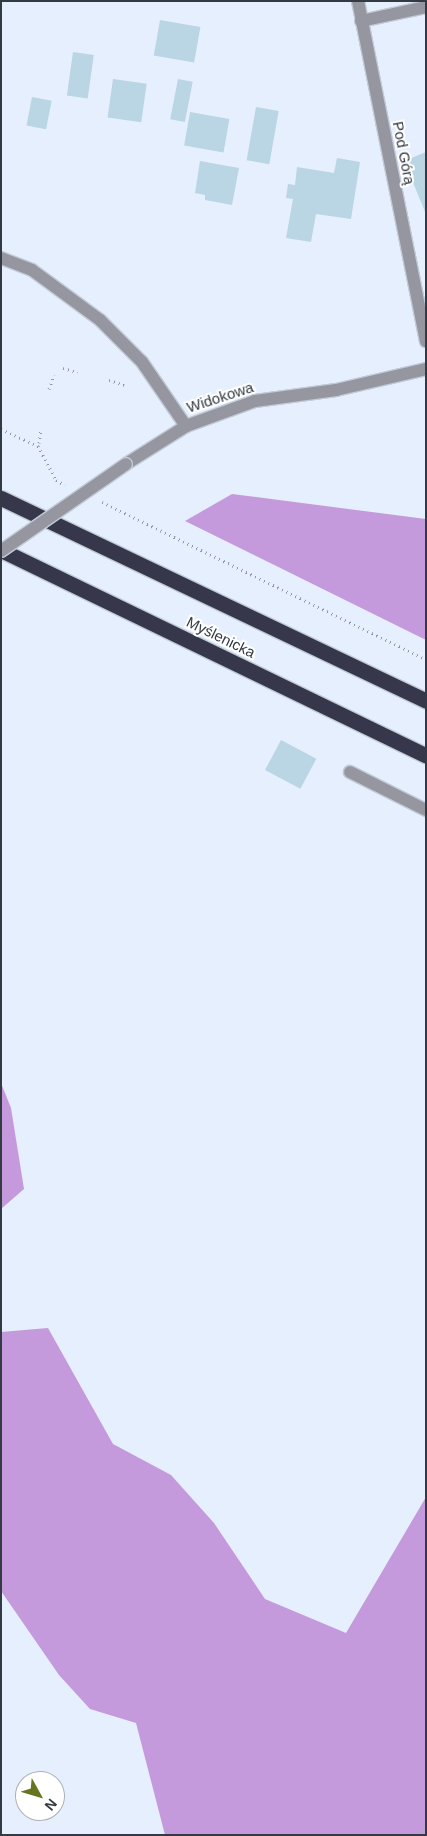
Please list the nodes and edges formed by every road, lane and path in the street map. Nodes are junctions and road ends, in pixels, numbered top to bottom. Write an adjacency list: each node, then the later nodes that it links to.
1 (358, 1): 3 (street, Pod Górą)
2 (426, 7): 3 (street)
3 (361, 22): 5 (street, Pod Górą)
4 (1, 258): 13 (street, Widokowa)
5 (426, 341)
6 (63, 368): 8 (path)
7 (426, 369): 13 (street, Widokowa)
8 (77, 372)
9 (54, 375): 12 (path)
10 (109, 380): 11 (path)
11 (124, 385)
12 (49, 389)
13 (186, 426): 20 (street, bridge)
14 (1, 429): 17 (path)
15 (41, 429): 16 (path)
16 (39, 443)
17 (73, 488)
18 (1, 498): 22 (highway, Myślenicka)
19 (98, 500): 21 (path)
20 (1, 551): 23 (highway, Myślenicka)
21 (426, 659)
22 (426, 701)
23 (426, 755)
24 (350, 772): 25 (street)
25 (426, 810)

